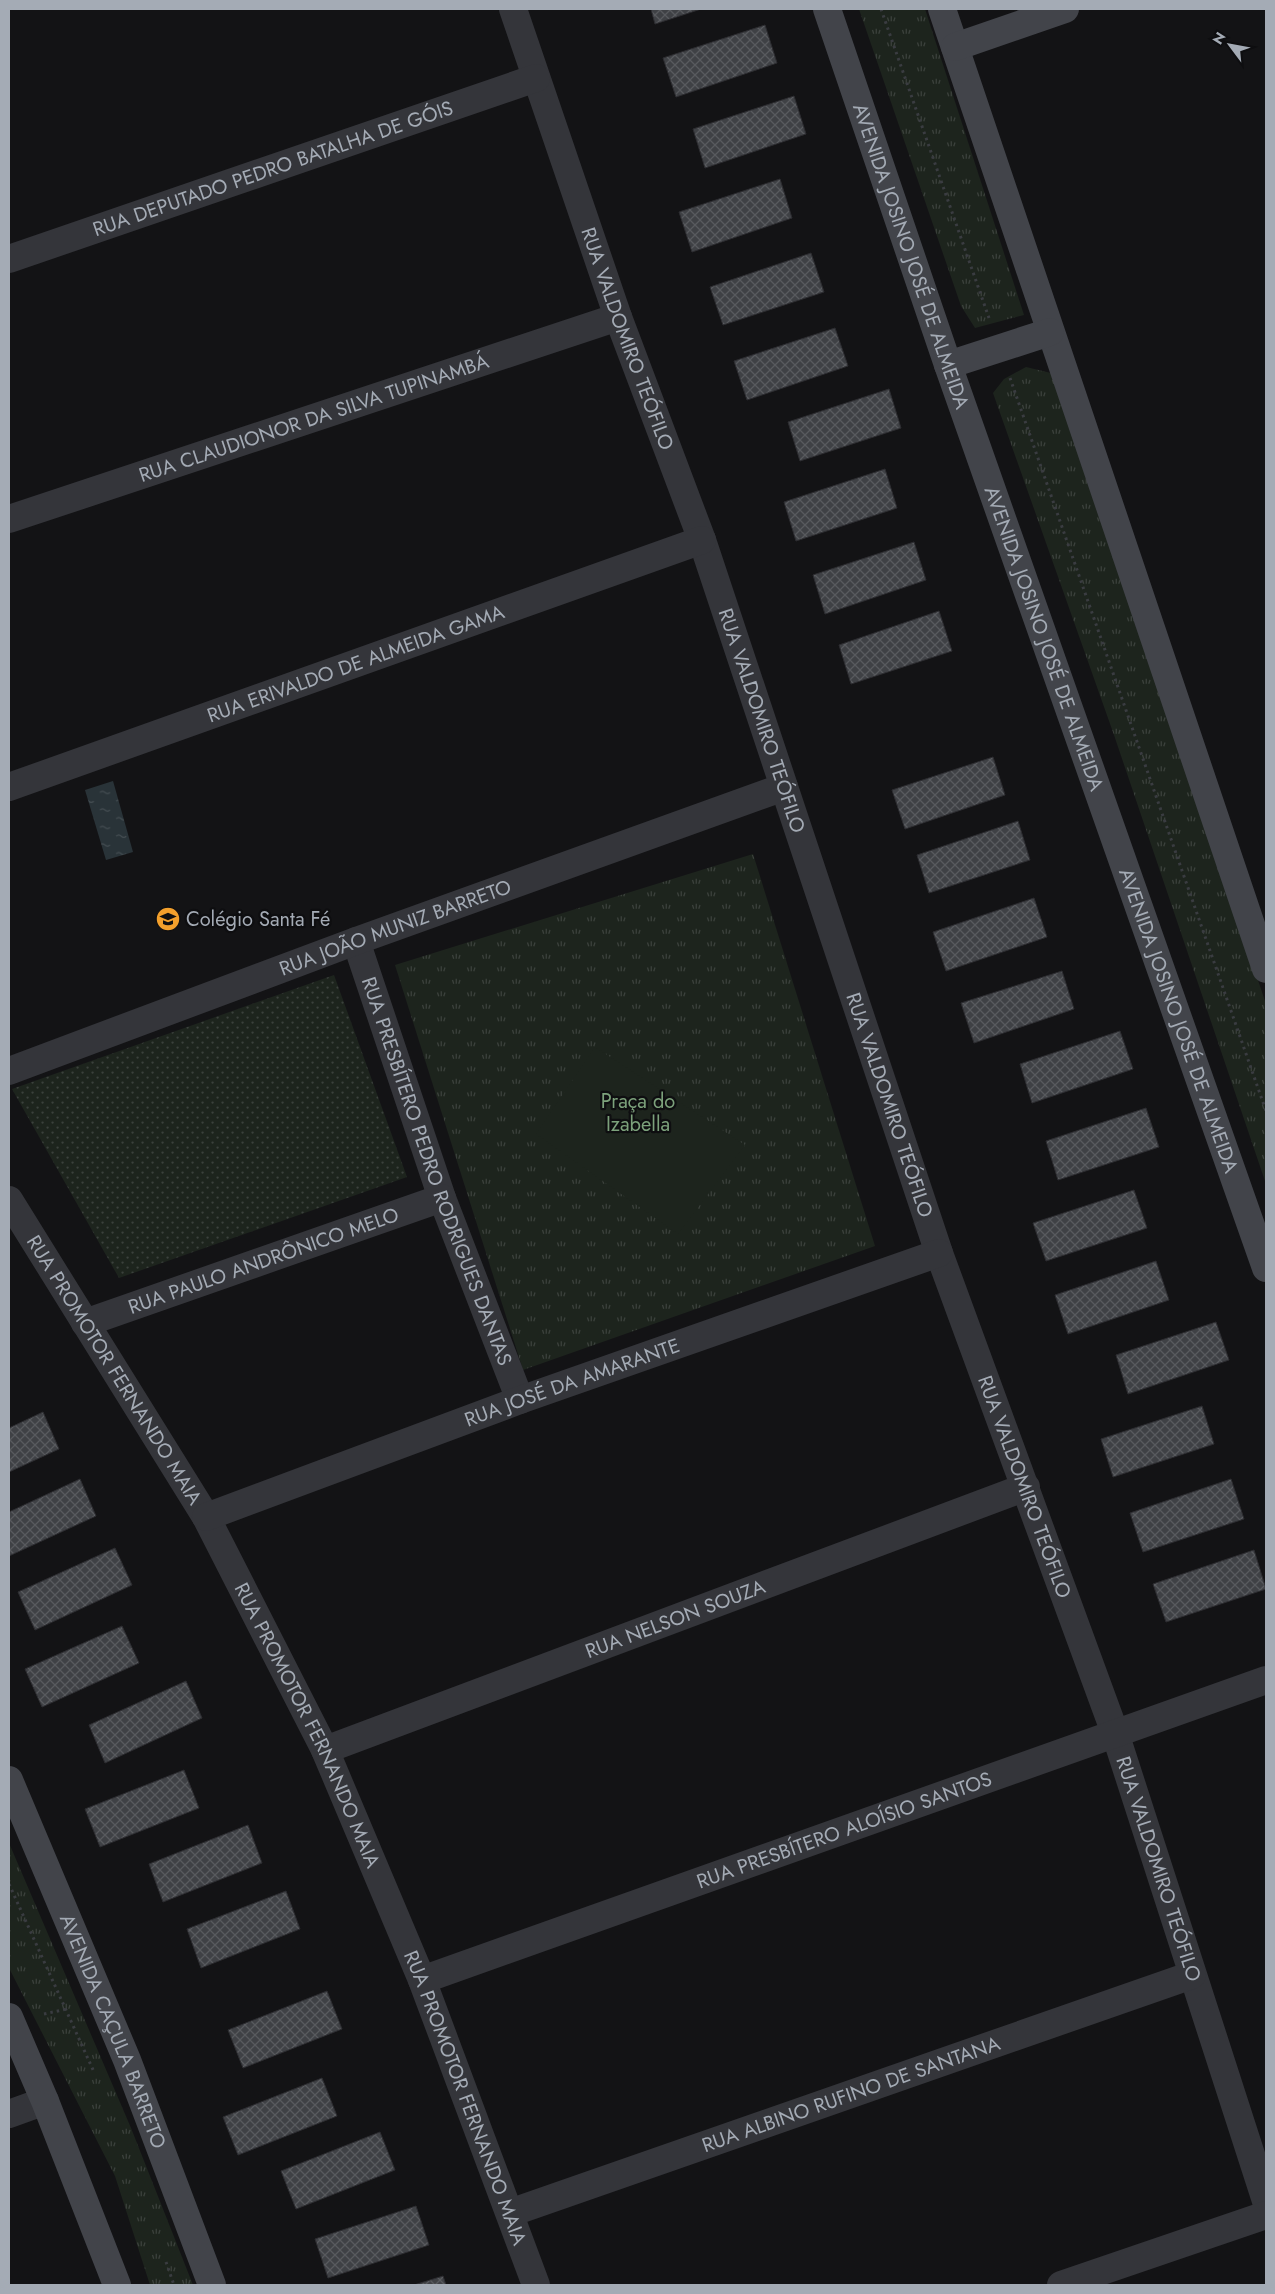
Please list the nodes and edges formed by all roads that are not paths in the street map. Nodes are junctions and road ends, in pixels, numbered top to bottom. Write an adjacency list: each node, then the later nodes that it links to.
1 (513, 9): 6 (street, RUA VALDOMIRO TEÓFILO)
2 (827, 9): 10 (main road, AVENIDA JOSINO JOSÉ DE ALMEIDA)
3 (942, 9): 5 (main road)
4 (1065, 9): 5 (main road)
5 (955, 47): 9 (main road)
6 (536, 78): 7 (street, RUA DEPUTADO PEDRO BATALHA DE GÓIS); 8 (street, RUA VALDOMIRO TEÓFILO)
7 (9, 260)
8 (618, 317): 11 (street, RUA CLAUDIONOR DA SILVA TUPINAMBÁ); 12 (street, RUA VALDOMIRO TEÓFILO)
9 (1050, 332): 10 (main road); 16 (main road)
10 (948, 365): 21 (main road, AVENIDA JOSINO JOSÉ DE ALMEIDA)
11 (9, 519)
12 (702, 540): 13 (street, RUA ERIVALDO DE ALMEIDA GAMA); 14 (street, RUA VALDOMIRO TEÓFILO)
13 (9, 787)
14 (784, 787): 15 (street, RUA JOÃO MUNIZ BARRETO); 20 (street, RUA VALDOMIRO TEÓFILO)
15 (356, 941): 17 (street, RUA JOÃO MUNIZ BARRETO); 18 (street, RUA PRESBÍTERO PEDRO RODRIGUES DANTAS)
16 (1266, 969)
17 (9, 1071)
18 (442, 1198): 22 (street, RUA PAULO ANDRÔNICO MELO); 23 (street, RUA PRESBÍTERO PEDRO RODRIGUES DANTAS)
19 (9, 1200): 22 (street, RUA PROMOTOR FERNANDO MAIA)
20 (939, 1253): 23 (street, RUA JOSÉ DA AMARANTE); 24 (street, RUA VALDOMIRO TEÓFILO)
21 (1266, 1268)
22 (85, 1323): 25 (street, RUA PROMOTOR FERNANDO MAIA)
23 (520, 1400): 25 (street, RUA JOSÉ DA AMARANTE)
24 (1026, 1487): 27 (street, RUA VALDOMIRO TEÓFILO); 28 (street, RUA NELSON SOUZA)
25 (206, 1517): 28 (street, RUA PROMOTOR FERNANDO MAIA)
26 (1266, 1680): 27 (street, RUA PRESBÍTERO ALOÍSIO SANTOS)
27 (1115, 1733): 30 (street, RUA VALDOMIRO TEÓFILO); 31 (street, RUA PRESBÍTERO ALOÍSIO SANTOS)
28 (325, 1750): 31 (street, RUA PROMOTOR FERNANDO MAIA)
29 (9, 1780): 39 (main road, AVENIDA CAÇULA BARRETO)
30 (1192, 1975): 35 (street, RUA VALDOMIRO TEÓFILO); 36 (street, RUA ALBINO RUFINO DE SANTANA)
31 (422, 1980): 36 (street, RUA PROMOTOR FERNANDO MAIA)
32 (10, 2019): 33 (main road)
33 (45, 2101): 34 (street); 38 (main road)
34 (9, 2114)
35 (1266, 2201)
36 (510, 2213): 40 (street, RUA PROMOTOR FERNANDO MAIA)
37 (1266, 2216): 41 (street)
38 (117, 2285)
39 (212, 2285)
40 (536, 2285)
41 (1061, 2285)

